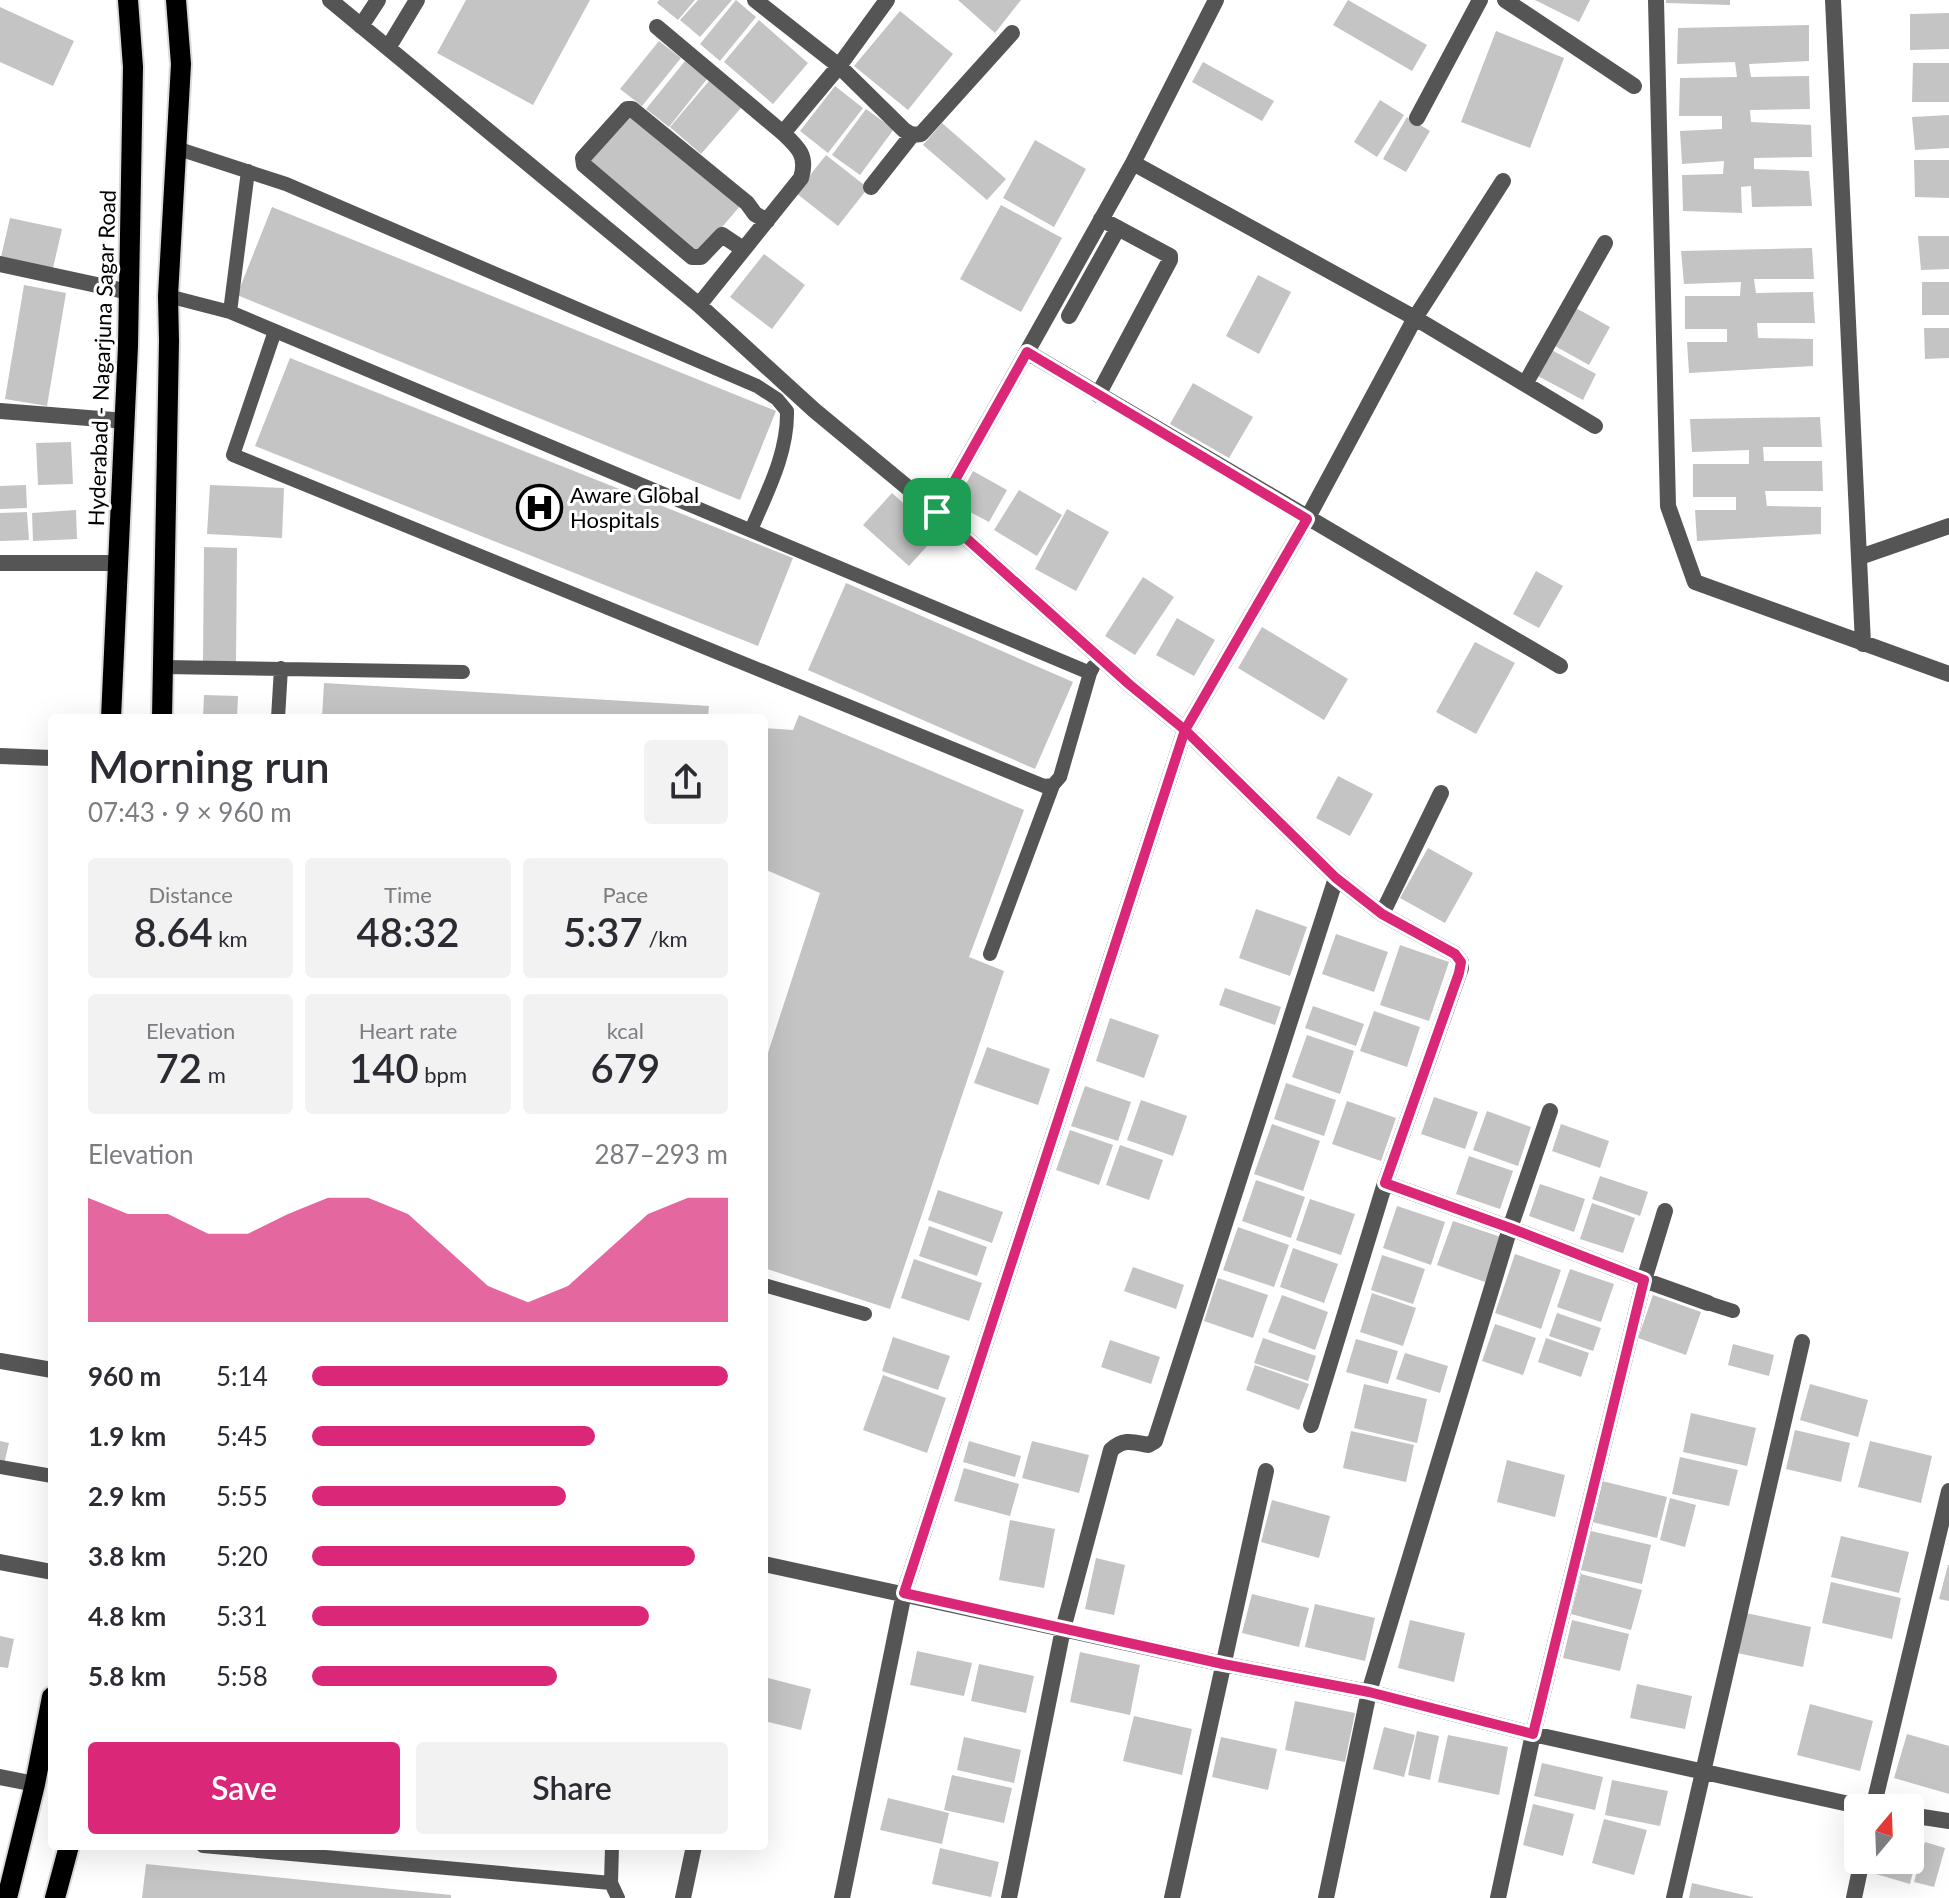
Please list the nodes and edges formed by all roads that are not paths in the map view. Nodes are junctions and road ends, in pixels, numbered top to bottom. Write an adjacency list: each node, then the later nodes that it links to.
1 (128, 0): 34 (main road, Hyderabad - Nagarjuna Sagar Road)
2 (176, 0): 23 (main road)
3 (330, 0): 14 (street)
4 (378, 0): 14 (street)
5 (417, 0): 17 (street)
6 (755, 0): 18 (street)
7 (887, 0): 18 (street)
8 (1216, 0): 24 (street)
9 (1480, 0): 20 (street)
10 (1505, 0): 13 (street)
11 (1656, 0): 54 (street)
12 (1833, 0): 51 (street)
13 (1527, 6): 19 (street)
14 (361, 26): 17 (street)
15 (657, 27): 21 (street)
16 (1012, 33): 22 (street)
17 (388, 48): 36 (street)
18 (839, 66): 21 (street); 22 (street)
19 (1634, 86)
20 (1417, 118)
21 (783, 133): 29 (street)
22 (912, 135): 27 (street)
23 (176, 148): 25 (lane); 35 (main road)
24 (1133, 163): 28 (street); 39 (street)
25 (248, 171): 37 (lane); 50 (lane)
26 (1503, 181): 39 (street)
27 (871, 187)
28 (1101, 219): 30 (street); 41 (street)
29 (767, 221): 32 (street); 32 (street)
30 (1118, 228): 38 (street); 43 (street)
31 (1605, 243): 42 (street)
32 (743, 249): 36 (street)
33 (0, 264): 34 (street)
34 (129, 292): 45 (main road, Hyderabad - Nagarjuna Sagar Road)
35 (168, 296): 37 (lane); 57 (main road)
36 (699, 305): 47 (street)
37 (230, 312): 40 (lane)
38 (1069, 316)
39 (1415, 318): 42 (street); 48 (street)
40 (275, 331): 50 (lane); 67 (lane)
41 (1027, 352): 43 (street); 47 (street)
42 (1525, 384): 46 (street)
43 (1098, 395): 48 (street)
44 (0, 411): 45 (street)
45 (126, 421): 53 (main road, Hyderabad - Nagarjuna Sagar Road)
46 (1595, 426)
47 (937, 512): 55 (street)
48 (1307, 519): 56 (street); 64 (street)
49 (1949, 526): 51 (street)
50 (751, 530): 55 (lane)
51 (1860, 557): 54 (street)
52 (0, 563): 53 (street)
53 (120, 563): 61 (main road, Hyderabad - Nagarjuna Sagar Road)
54 (1863, 644): 60 (street)
55 (1095, 666): 64 (street); 67 (lane)
56 (1560, 666)
57 (163, 667): 58 (lane); 62 (main road)
58 (281, 668): 59 (lane); 63 (lane)
59 (463, 672)
60 (1949, 674)
61 (111, 714)
62 (162, 714)
63 (278, 714)
64 (1185, 730): 69 (street); 92 (street)
65 (0, 756): 66 (street)
66 (48, 758)
67 (1053, 785): 71 (lane)
68 (1441, 793): 70 (street)
69 (1336, 878): 70 (street); 93 (street)
70 (1382, 914): 73 (street)
71 (990, 954)
72 (1550, 1111): 75 (street)
73 (1385, 1183): 75 (street); 84 (street)
74 (1665, 1211): 76 (street)
75 (1510, 1228): 76 (street); 95 (street)
76 (1644, 1280): 78 (street); 97 (street)
77 (768, 1286): 80 (lane)
78 (1708, 1303): 79 (lane)
79 (1733, 1311)
80 (865, 1314)
81 (1802, 1342): 98 (street)
82 (0, 1361): 83 (street)
83 (48, 1369)
84 (1311, 1425)
85 (0, 1467): 87 (lane)
86 (1266, 1471): 94 (street)
87 (48, 1475)
88 (1949, 1491): 101 (street)
89 (0, 1562): 91 (street)
90 (768, 1565): 92 (street)
91 (48, 1571)
92 (904, 1593): 93 (street); 115 (street)
93 (1063, 1629): 94 (street); 116 (street)
94 (1223, 1664): 95 (street); 117 (street)
95 (1369, 1692): 97 (street); 118 (street)
96 (48, 1717): 100 (main road)
97 (1533, 1734): 98 (street); 119 (street)
98 (1701, 1770): 102 (street); 120 (street)
99 (0, 1777): 100 (street)
100 (35, 1784): 111 (main road)
101 (1873, 1794)
102 (1844, 1802)
103 (1924, 1817): 104 (street)
104 (1949, 1821)
105 (68, 1850): 112 (main road)
106 (247, 1850): 110 (lane)
107 (612, 1850): 110 (lane)
108 (693, 1850): 114 (street)
109 (1859, 1874): 121 (street)
110 (611, 1883): 113 (lane)
111 (7, 1898)
112 (55, 1898)
113 (618, 1898)
114 (683, 1898)
115 (842, 1898)
116 (1009, 1898)
117 (1172, 1898)
118 (1326, 1898)
119 (1498, 1898)
120 (1674, 1898)
121 (1854, 1898)

